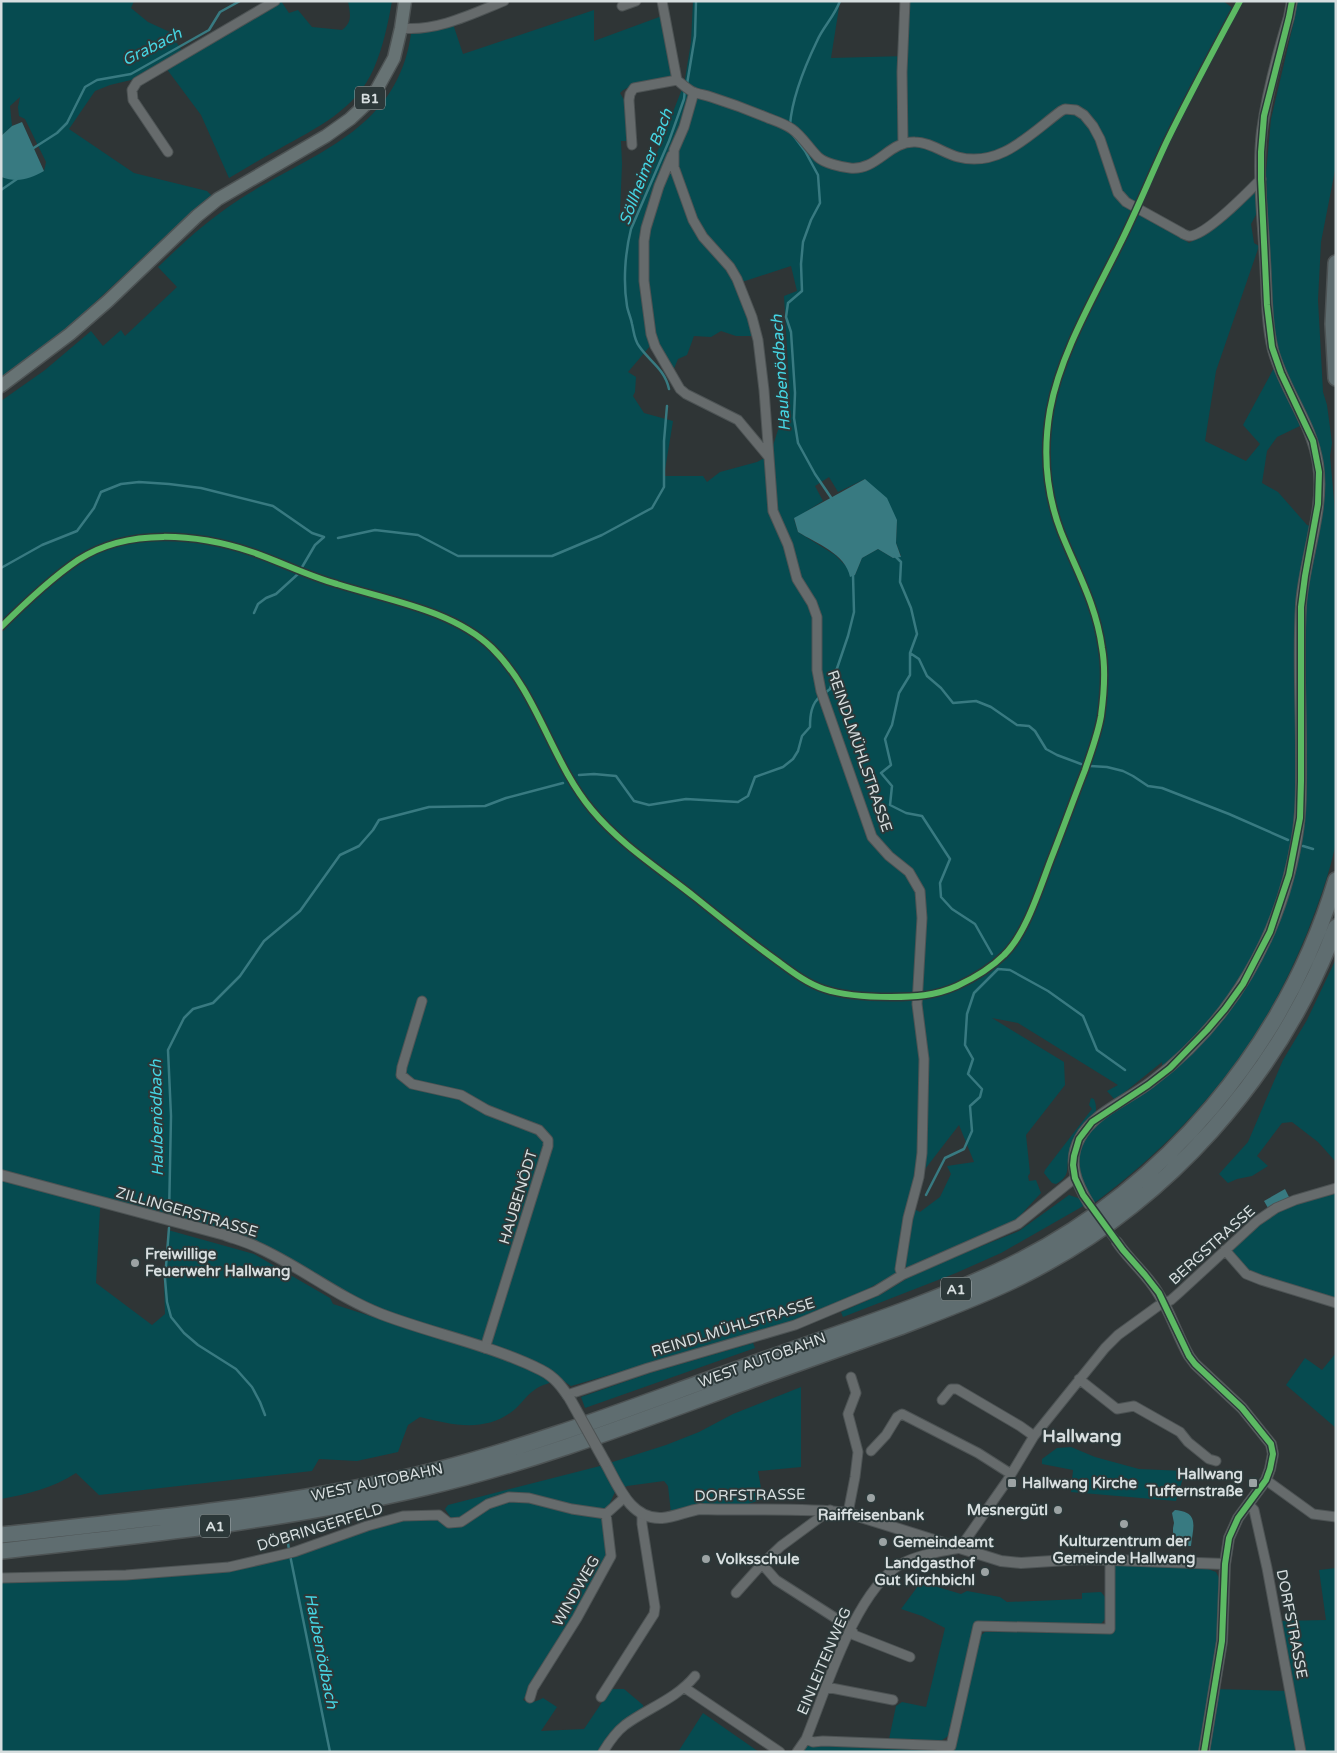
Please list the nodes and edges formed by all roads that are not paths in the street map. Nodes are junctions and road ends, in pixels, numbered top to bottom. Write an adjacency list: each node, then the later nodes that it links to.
1 (276, 1): 14 (street)
2 (405, 1): 9 (main road, B1)
3 (504, 1): 9 (street)
4 (636, 1): 8 (street)
5 (662, 1): 10 (street, REINDLMÜHLSTRASSE)
6 (905, 1): 11 (street)
7 (1292, 1): 15 (street)
8 (622, 6)
9 (401, 28): 18 (main road, B1)
10 (686, 87): 11 (street); 12 (street); 13 (street, REINDLMÜHLSTRASSE)
11 (902, 144): 15 (street)
12 (632, 145)
13 (674, 150): 19 (street, REINDLMÜHLSTRASSE); 19 (street)
14 (168, 152)
15 (1261, 179): 24 (street)
16 (1336, 263): 17 (highway)
17 (1336, 378)
18 (1, 386)
19 (768, 456): 29 (street, REINDLMÜHLSTRASSE)
20 (1336, 880): 49 (highway, WEST AUTOBAHN / A1)
21 (1336, 927): 51 (highway, WEST AUTOBAHN / A1)
22 (422, 1001): 32 (street, HAUBENÖDT)
23 (1, 1175): 32 (street, ZILLINGERSTRASSE)
24 (1075, 1178): 26 (street); 29 (street, REINDLMÜHLSTRASSE)
25 (1336, 1188): 28 (street, BERGSTRASSE)
26 (1089, 1204)
27 (1117, 1242): 30 (street)
28 (1225, 1250): 30 (street, BERGSTRASSE); 31 (street)
29 (902, 1275): 35 (street, REINDLMÜHLSTRASSE)
30 (1164, 1303): 34 (street, BERGSTRASSE); 41 (street)
31 (1336, 1303)
32 (485, 1348): 35 (street, ZILLINGERSTRASSE)
33 (851, 1377): 45 (street)
34 (1079, 1379): 37 (street, BERGSTRASSE); 39 (street)
35 (568, 1397): 42 (street, bridge)
36 (942, 1400): 37 (street)
37 (1034, 1436): 40 (street, BERGSTRASSE)
38 (871, 1451): 40 (street)
39 (1216, 1461)
40 (1011, 1474): 50 (street, BERGSTRASSE)
41 (1266, 1480): 43 (street); 48 (street)
42 (625, 1498): 46 (street); 47 (street)
43 (1248, 1504): 54 (street); 71 (street, DORFSTRASSE)
44 (830, 1510): 45 (street, DORFSTRASSE); 47 (street, DORFSTRASSE); 53 (street)
45 (848, 1513): 50 (street, DORFSTRASSE)
46 (606, 1514): 55 (street, DÖBRINGERFELD); 63 (street, WINDWEG)
47 (642, 1515): 62 (street)
48 (1336, 1517)
49 (1, 1535)
50 (960, 1548): 52 (street, DORFSTRASSE); 57 (street, EINLEITENWEG)
51 (1, 1551)
52 (1110, 1560): 54 (street, DORFSTRASSE); 65 (street)
53 (762, 1564): 56 (street); 57 (street)
54 (1225, 1564): 70 (street)
55 (1, 1578)
56 (736, 1594)
57 (851, 1628): 58 (street); 60 (street, EINLEITENWEG)
58 (910, 1656)
59 (695, 1676): 61 (street)
60 (826, 1687): 64 (street); 65 (street, EINLEITENWEG)
61 (685, 1688): 66 (street); 67 (street)
62 (601, 1697)
63 (530, 1698)
64 (893, 1700)
65 (806, 1739): 68 (street, EINLEITENWEG); 69 (street)
66 (602, 1752)
67 (780, 1752)
68 (797, 1752)
69 (811, 1752)
70 (1204, 1752)
71 (1301, 1752)

